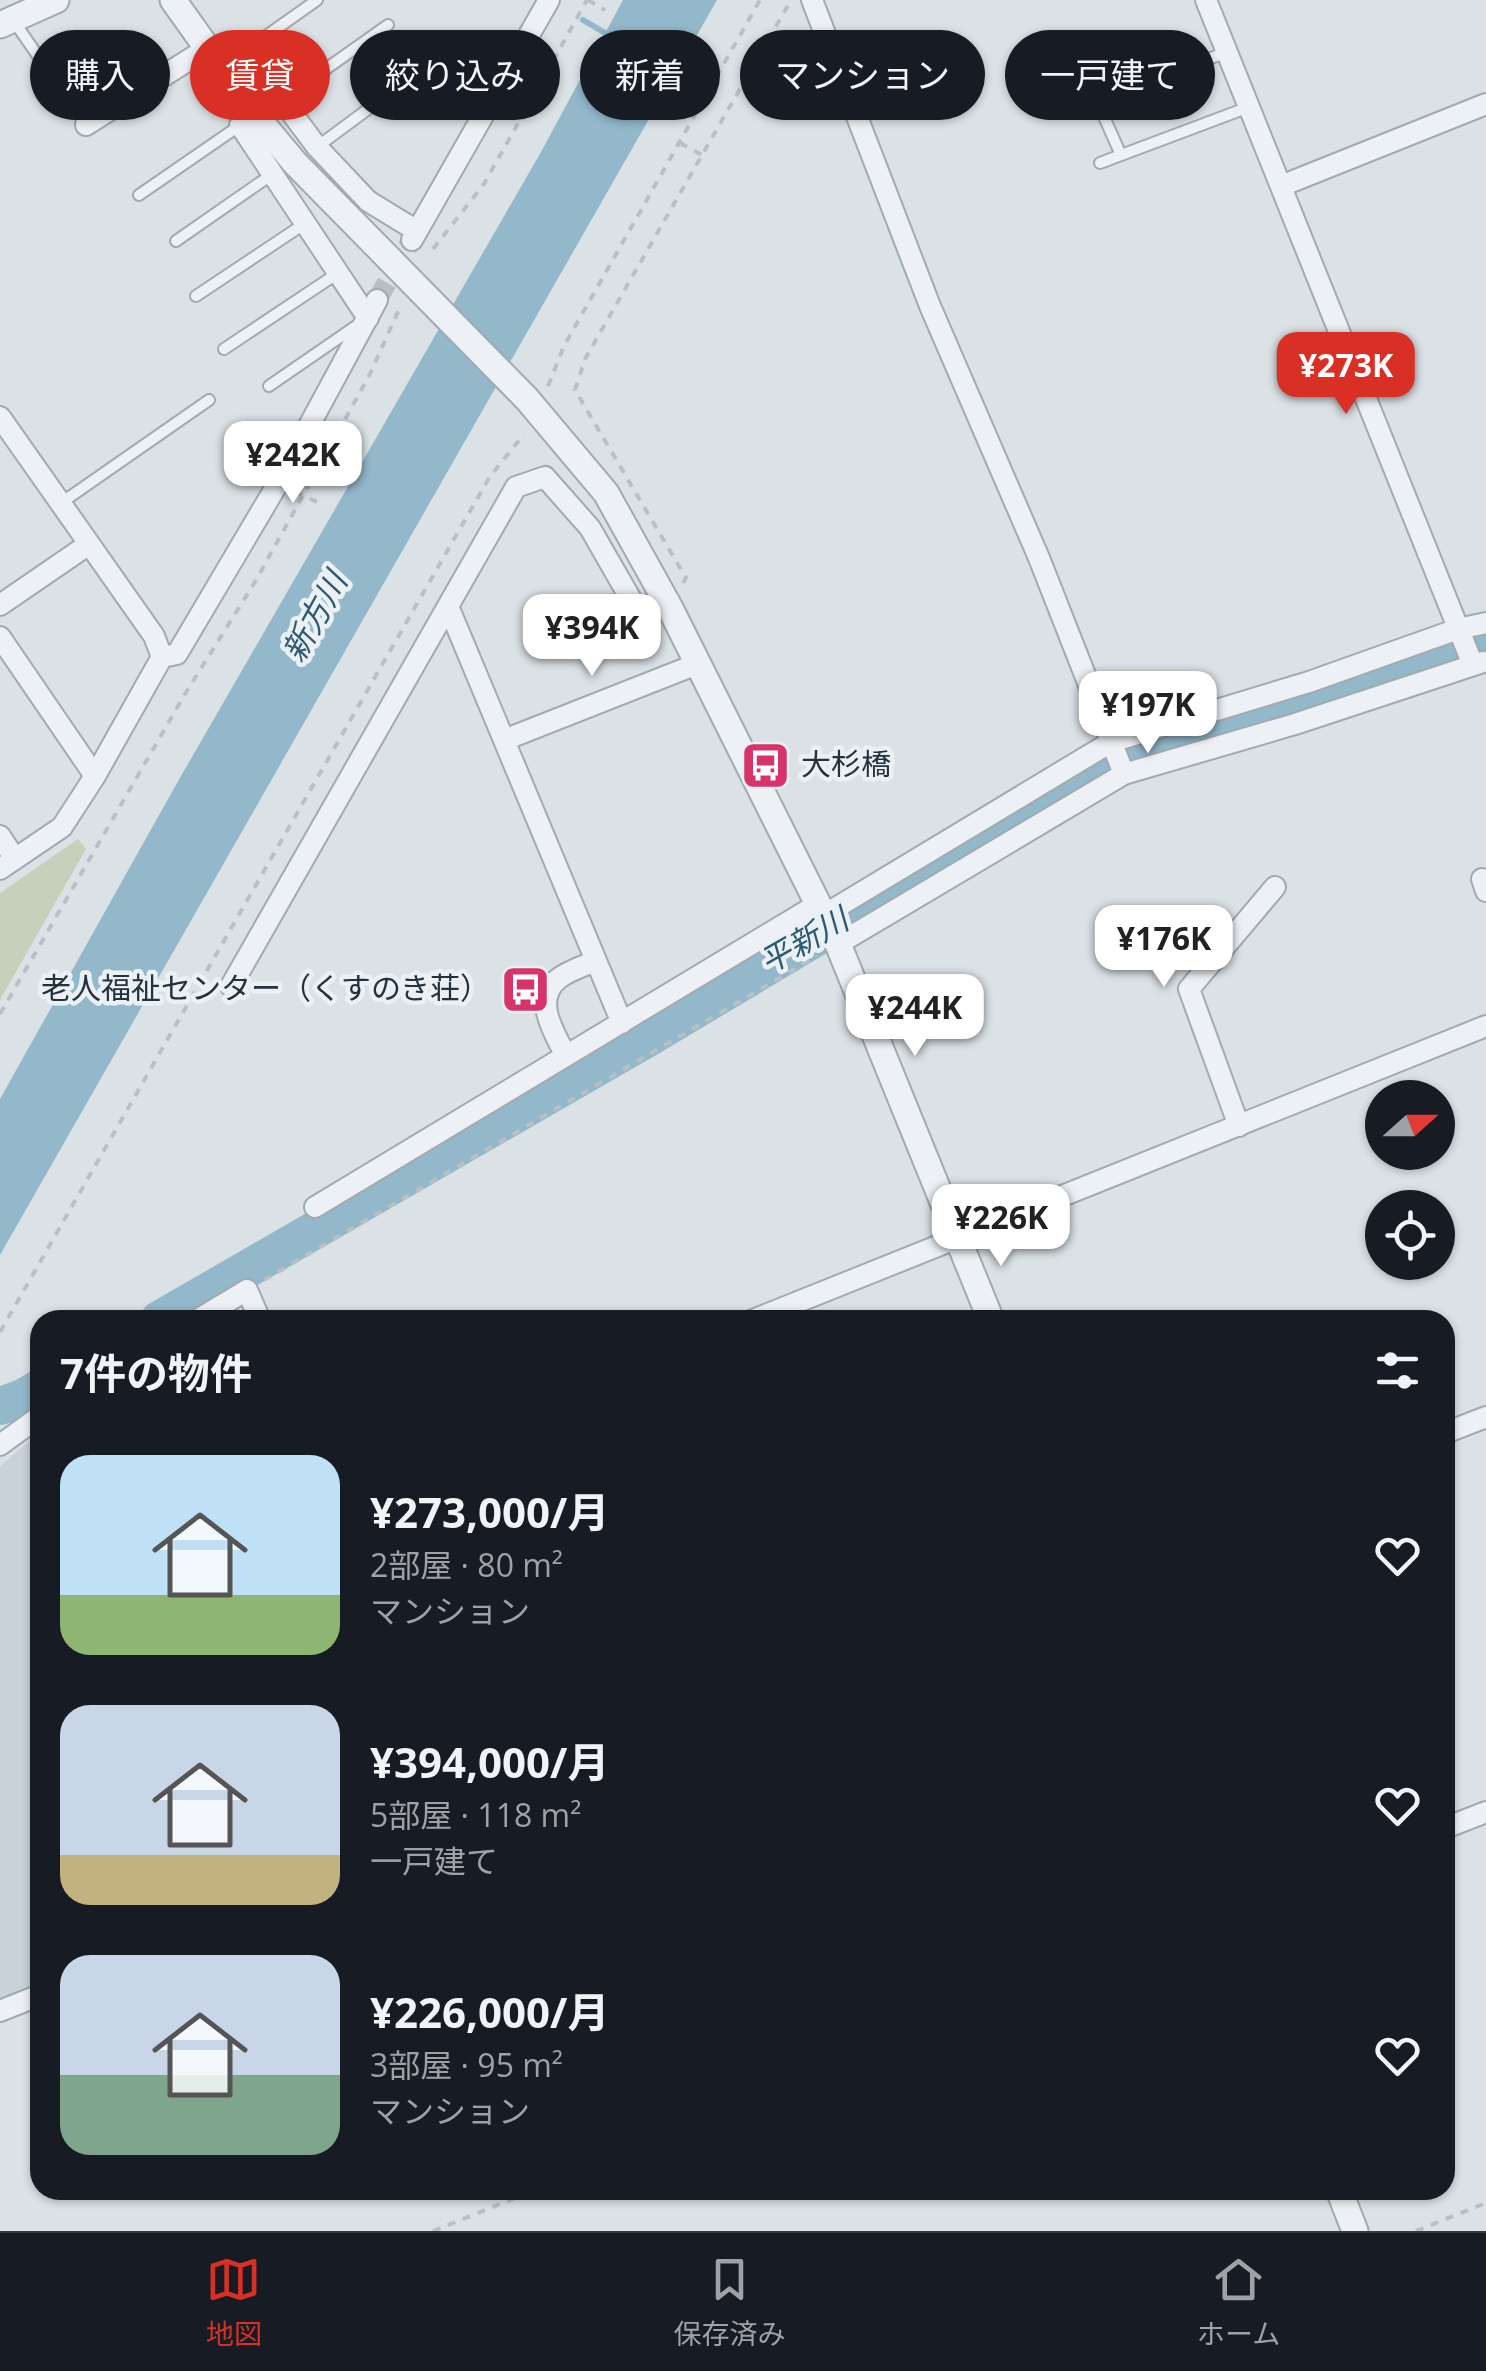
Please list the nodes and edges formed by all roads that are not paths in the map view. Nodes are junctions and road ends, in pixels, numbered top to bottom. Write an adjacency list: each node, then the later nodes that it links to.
1 (172, 0): 8 (street)
2 (317, 0): 9 (lane)
3 (549, 0): 21 (street)
4 (812, 0): 48 (street)
5 (1206, 0): 10 (street)
6 (26, 10): 20 (lane)
7 (388, 25): 12 (lane)
8 (193, 30)
9 (264, 30)
10 (1227, 52): 11 (lane); 15 (street)
11 (1215, 57)
12 (330, 66)
13 (190, 71): 20 (street)
14 (1486, 104): 25 (street)
15 (1249, 107): 22 (lane); 25 (street)
16 (248, 120): 24 (street); 26 (lane); 38 (street)
17 (297, 120): 21 (street)
18 (353, 120): 21 (lane)
19 (1105, 120): 22 (lane)
20 (86, 125)
21 (317, 147)
22 (1121, 155): 23 (lane)
23 (1100, 163)
24 (272, 175): 27 (street); 28 (lane)
25 (1281, 186): 42 (street)
26 (139, 195)
27 (304, 224): 29 (street); 30 (lane)
28 (176, 241)
29 (338, 274): 31 (street); 32 (lane)
30 (196, 296)
31 (372, 309): 33 (lane); 44 (street)
32 (224, 350)
33 (269, 386)
34 (208, 400): 36 (lane)
35 (0, 417): 36 (street)
36 (60, 504): 37 (street)
37 (89, 544): 39 (street); 44 (street)
38 (668, 604): 40 (street); 46 (street)
39 (0, 606)
40 (448, 606): 47 (street); 57 (street)
41 (1486, 622): 42 (street)
42 (1458, 629): 45 (street); 48 (street)
43 (0, 636): 50 (street)
44 (162, 657): 50 (street)
45 (1479, 663): 49 (street)
46 (697, 664): 47 (street); 54 (street)
47 (504, 740): 56 (street)
48 (1110, 742): 49 (street); 54 (street)
49 (1124, 774): 55 (street)
50 (96, 776): 52 (street)
51 (0, 836): 52 (street)
52 (8, 864)
53 (1275, 886): 61 (street)
54 (821, 909): 55 (street); 58 (street)
55 (838, 944): 63 (street)
56 (596, 961): 58 (street); 60 (street)
57 (232, 986)
58 (622, 1023): 60 (street)
59 (1486, 1026): 61 (street)
60 (566, 1056): 62 (street)
61 (1239, 1126): 63 (street)
62 (315, 1207)
63 (959, 1239): 66 (street); 67 (street)
64 (213, 1310): 65 (street)
65 (256, 1310)
66 (778, 1310)
67 (987, 1310)
68 (1486, 1416): 70 (street)
69 (30, 1423): 71 (street)
70 (1455, 1429)
71 (0, 1445)
72 (1486, 1812): 73 (street)
73 (1455, 1824)
74 (30, 2000): 75 (street)
75 (0, 2012)
76 (1343, 2200): 77 (street)
77 (1355, 2231)

